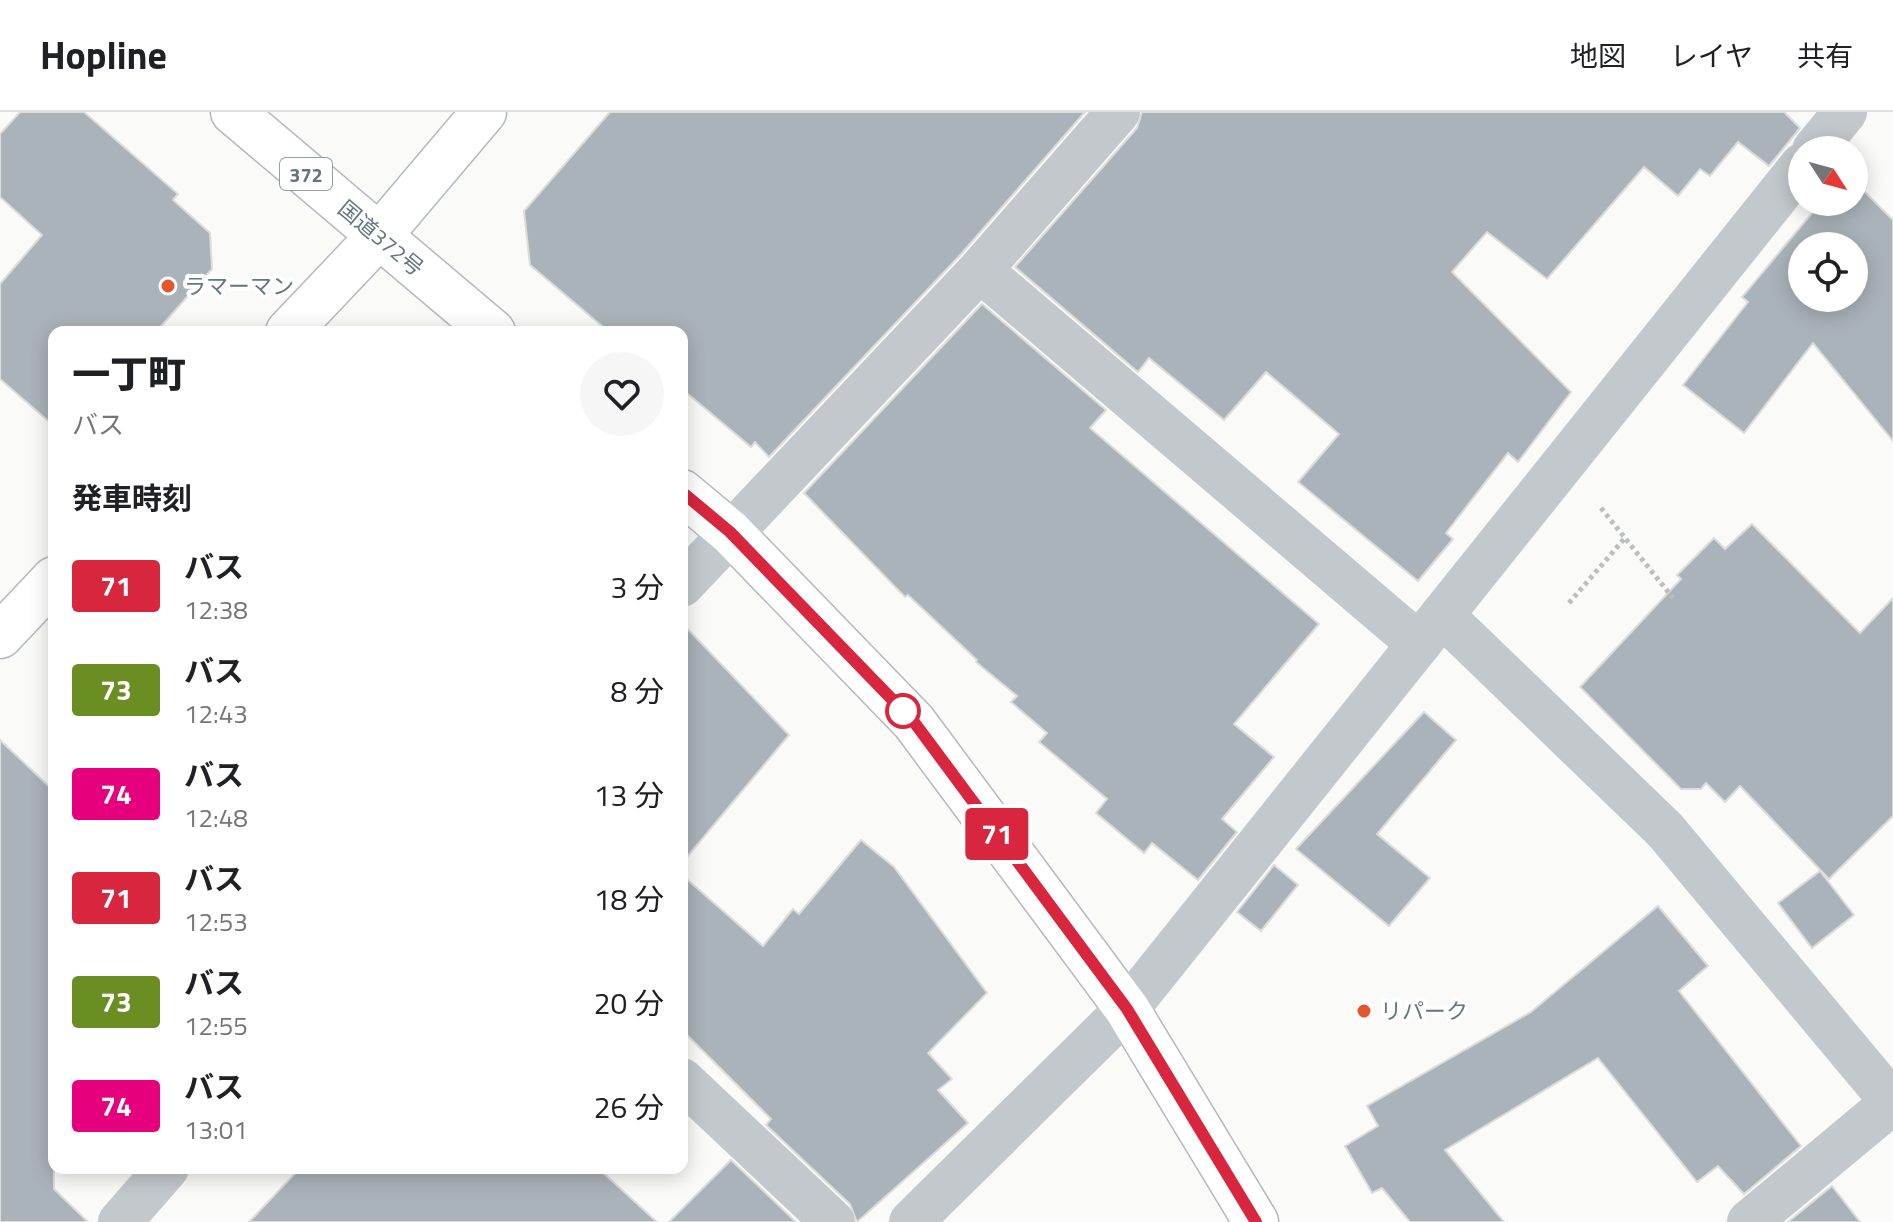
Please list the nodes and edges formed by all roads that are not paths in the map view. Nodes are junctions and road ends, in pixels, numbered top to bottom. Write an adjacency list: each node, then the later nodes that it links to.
1 (233, 112): 7 (main road, 国道372号 / 372)
2 (484, 112): 7 (main road)
3 (1118, 112): 8 (street)
4 (1845, 112): 5 (street)
5 (1825, 136)
6 (1788, 182): 15 (street)
7 (379, 236): 9 (main road); 10 (main road, 国道372号 / 372)
8 (980, 270): 12 (street); 15 (street)
9 (294, 326)
10 (486, 326)
11 (688, 497): 12 (main road)
12 (730, 532): 13 (street); 17 (main road)
13 (688, 578)
14 (48, 585): 16 (main road)
15 (1430, 629): 17 (street); 19 (street)
16 (0, 636)
17 (1127, 1009): 23 (street); 24 (main road)
18 (688, 1086): 22 (street)
19 (1893, 1102): 25 (street)
20 (162, 1174): 21 (street)
21 (120, 1222)
22 (833, 1222)
23 (911, 1222)
24 (1256, 1222)
25 (1749, 1222)

